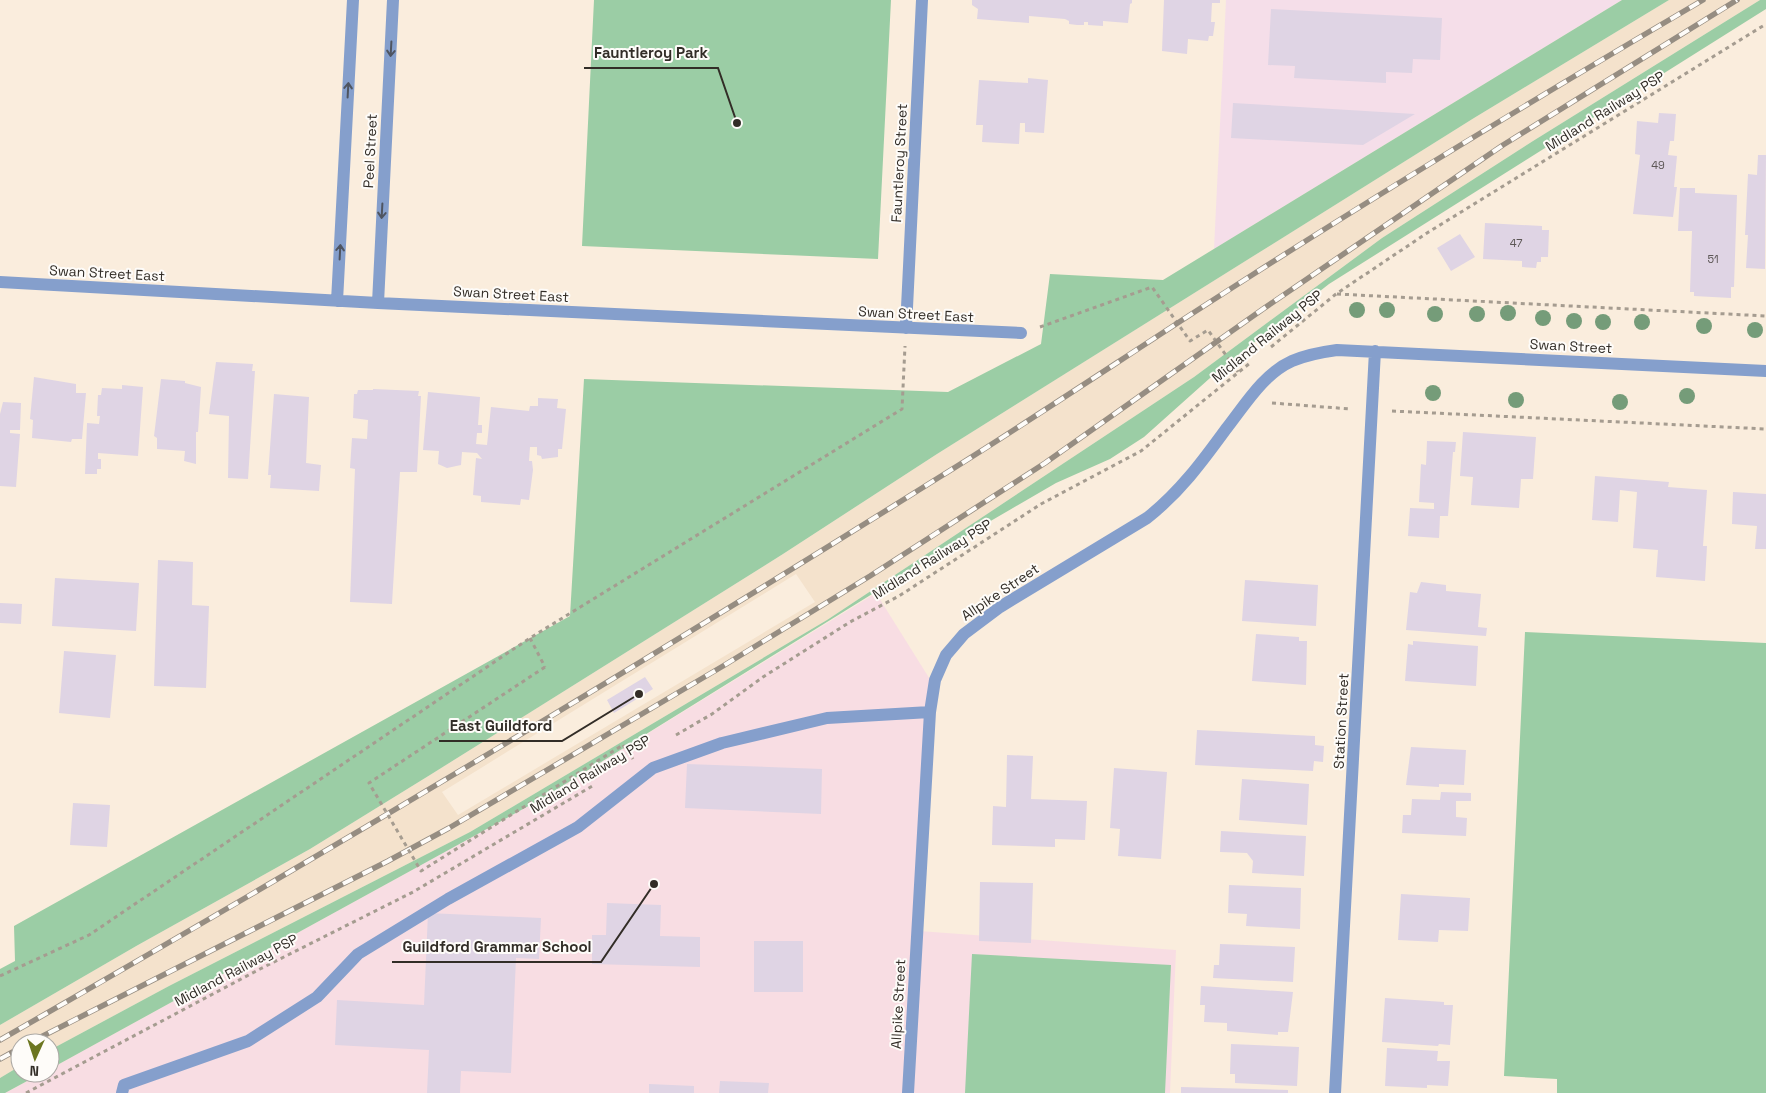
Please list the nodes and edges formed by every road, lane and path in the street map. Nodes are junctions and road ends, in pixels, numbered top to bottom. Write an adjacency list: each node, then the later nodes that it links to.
1 (353, 0): 7 (street, Peel Street, one-way to 1)
2 (393, 0): 8 (street, Peel Street, one-way to 8)
3 (922, 0): 10 (street, Fauntleroy Street)
4 (1766, 24): 6 (path, Midland Railway PSP)
5 (0, 282): 7 (street, Swan Street East)
6 (1336, 294): 9 (path); 12 (path, Midland Railway PSP)
7 (337, 301): 8 (street, Swan Street East)
8 (378, 303): 10 (street, Swan Street East)
9 (1766, 316)
10 (906, 328): 11 (street, Swan Street East); 16 (path)
11 (1021, 333)
12 (1268, 348)
13 (1375, 351): 15 (street, Swan Street); 17 (street, Allpike Street); 25 (street, Station Street)
14 (1253, 360): 18 (path, Midland Railway PSP)
15 (1766, 371)
16 (530, 638): 19 (path, Midland Railway PSP, bridge); 21 (path)
17 (930, 712): 23 (street); 24 (street, Allpike Street)
18 (668, 740)
19 (641, 757)
20 (600, 782): 22 (path, Midland Railway PSP)
21 (0, 976)
22 (26, 1093)
23 (122, 1093)
24 (908, 1093)
25 (1335, 1093)

